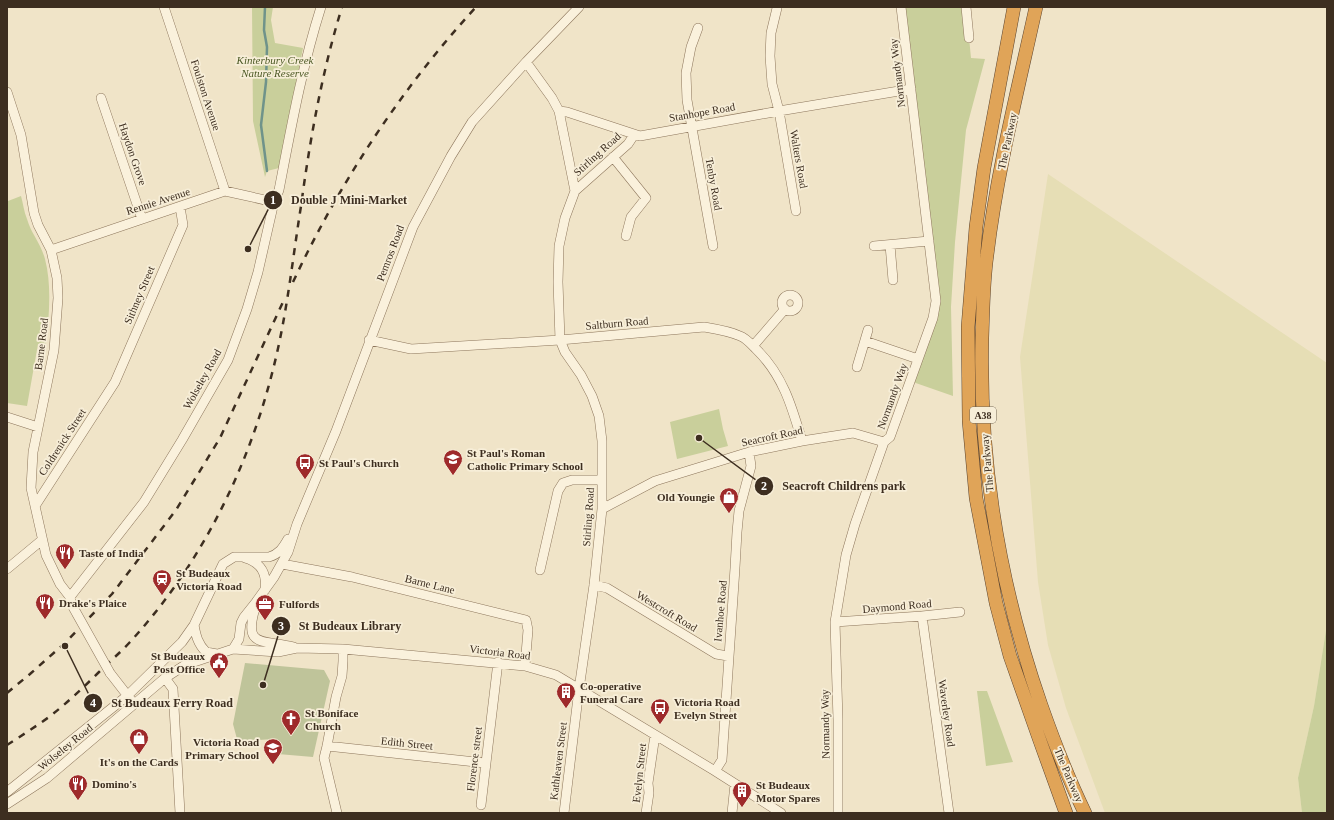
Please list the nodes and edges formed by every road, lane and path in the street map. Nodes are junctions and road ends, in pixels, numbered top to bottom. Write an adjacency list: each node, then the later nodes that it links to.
1 (164, 7): 20 (street, Foulston Avenue)
2 (321, 7): 22 (street, Wolseley Road)
3 (579, 7): 11 (street, Pemros Road)
4 (901, 7): 12 (street, Normandy Way)
5 (966, 7): 10 (street)
6 (1014, 7): 92 (highway, The Parkway / A38)
7 (1036, 7): 93 (highway, The Parkway / A38)
8 (777, 8): 16 (street, Walters Road)
9 (698, 28): 17 (street, Tenby Road)
10 (969, 38)
11 (526, 62): 15 (street); 35 (street, Pemros Road)
12 (911, 89): 16 (street, Stanhope Road); 27 (street, Normandy Way)
13 (8, 97): 31 (street, Barne Road)
14 (101, 98): 25 (street, Haydon Grove)
15 (559, 111): 18 (street, Stanhope Road); 21 (street, Stirling Road)
16 (779, 111): 17 (street, Stanhope Road); 24 (street, Walters Road)
17 (691, 127): 18 (street, Stanhope Road); 29 (street, Tenby Road)
18 (634, 135): 19 (street, Stirling Road)
19 (613, 157): 21 (street, Stirling Road); 26 (street)
20 (225, 191): 22 (street); 23 (street, Rennie Avenue)
21 (575, 191): 36 (street, Stirling Road)
22 (274, 202): 59 (street, Wolseley Road)
23 (180, 207): 25 (street, Rennie Avenue); 41 (street, Sithney Street)
24 (796, 211)
25 (142, 219): 31 (street, Rennie Avenue)
26 (626, 236)
27 (929, 241): 28 (street); 39 (street, Normandy Way)
28 (890, 245): 30 (street); 32 (street)
29 (712, 246)
30 (874, 246)
31 (51, 250): 43 (street, Barne Road)
32 (894, 280)
33 (785, 309): 38 (street)
34 (868, 330): 37 (street)
35 (369, 340): 36 (street, Saltburn Road); 50 (street, Pemros Road)
36 (560, 340): 38 (street, Saltburn Road); 47 (street, Stirling Road)
37 (865, 341): 39 (street); 40 (street)
38 (753, 346): 44 (street, Saltburn Road)
39 (918, 359): 45 (street, Normandy Way)
40 (857, 367)
41 (110, 391): 48 (street, Coldrenick Street)
42 (7, 417): 43 (street)
43 (38, 427): 48 (street, Barne Road)
44 (802, 442): 45 (street, Seacroft Road); 46 (street, Seacroft Road)
45 (884, 442): 63 (street, Normandy Way)
46 (749, 452): 49 (street, Seacroft Road); 69 (street, Ivanhoe Road)
47 (602, 480): 49 (street, Stirling Road); 55 (street)
48 (35, 506): 51 (street, Barne Road)
49 (602, 509): 57 (street, Stirling Road)
50 (297, 524): 52 (street, Pemros Road); 54 (street, Pemros Road)
51 (42, 540): 56 (street); 59 (street, Barne Road)
52 (242, 557): 53 (street, Pemros Road); 58 (street)
53 (223, 564): 64 (street, Wolseley Road)
54 (282, 564): 58 (street, Pemros Road); 71 (street, Barne Lane)
55 (544, 566)
56 (7, 569)
57 (594, 585): 69 (street, Westcroft Road); 73 (street, Stirling Road)
58 (265, 590): 60 (street, Pemros Road)
59 (70, 597): 74 (street, bridge)
60 (256, 602): 65 (street, Pemros Road); 66 (street, Victoria Road)
61 (960, 612): 62 (street, Daymond Road)
62 (922, 616): 63 (street, Daymond Road); 91 (street, Waverley Road)
63 (835, 622): 90 (street, Normandy Way)
64 (194, 625): 68 (street); 74 (street, Wolseley Road)
65 (233, 648): 66 (street, Victoria Road); 68 (street, Victoria Road)
66 (297, 648): 67 (street, Victoria Road)
67 (343, 648): 70 (street, Victoria Road); 77 (street)
68 (219, 654): 72 (street, Wolseley Road)
69 (728, 656): 79 (street, Ivanhoe Road)
70 (498, 662): 71 (street, Victoria Road); 78 (street, Florence street)
71 (525, 666): 73 (street, Victoria Road)
72 (165, 678): 75 (street, Wolseley Road); 84 (street)
73 (579, 689): 76 (street, Victoria Road); 86 (street, Kathleaven Street)
74 (127, 696): 75 (street); 81 (street, Wolseley Road)
75 (134, 704): 82 (street, Wolseley Road)
76 (655, 735): 79 (street, Victoria Road); 87 (street, Evelyn Street)
77 (327, 746): 78 (street, Edith Street); 85 (street)
78 (485, 763): 83 (street, Florence street)
79 (715, 771): 80 (street, Victoria Road)
80 (735, 784): 88 (street); 89 (street, Victoria Road)
81 (7, 792)
82 (7, 804)
83 (481, 805)
84 (180, 813)
85 (337, 813)
86 (564, 813)
87 (646, 813)
88 (732, 813)
89 (781, 813)
90 (838, 813)
91 (949, 813)
92 (1066, 813)
93 (1085, 813)

